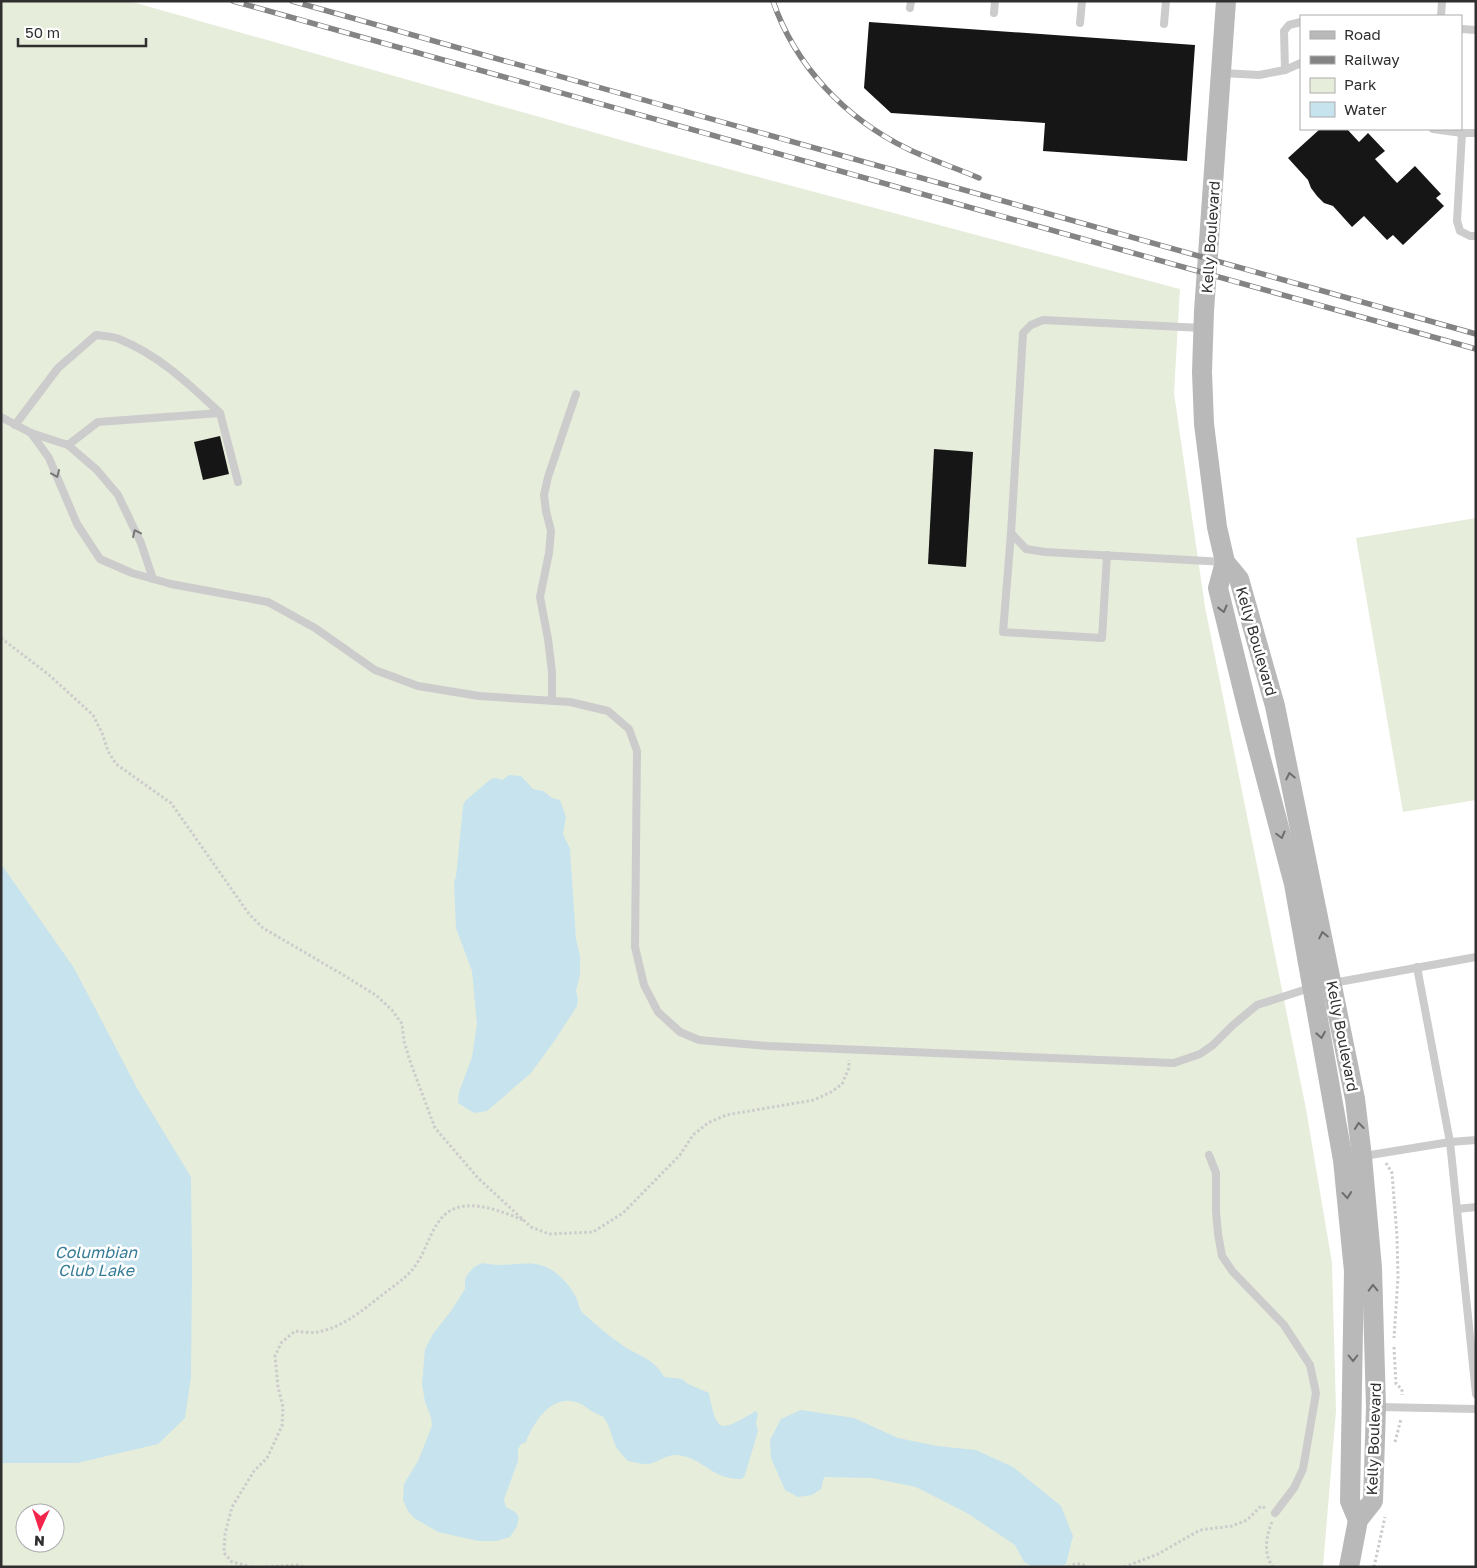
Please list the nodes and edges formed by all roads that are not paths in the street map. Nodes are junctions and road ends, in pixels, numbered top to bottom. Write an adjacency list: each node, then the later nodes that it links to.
1 (995, 1): 6 (lane)
2 (1082, 1): 9 (lane)
3 (1166, 1): 10 (lane)
4 (1226, 1): 15 (street, Kelly Boulevard)
5 (1442, 1): 7 (lane)
6 (994, 13)
7 (1441, 15)
8 (1300, 22): 14 (lane)
9 (1080, 23)
10 (1164, 24)
11 (1462, 29): 12 (lane)
12 (1476, 30)
13 (1300, 63): 14 (lane)
14 (1285, 70): 15 (lane)
15 (1221, 73): 20 (street, Kelly Boulevard)
16 (1443, 130): 17 (lane)
17 (1462, 132): 18 (lane); 19 (lane)
18 (1476, 133)
19 (1476, 236)
20 (1204, 328): 28 (lane); 30 (street, Kelly Boulevard)
21 (576, 394): 32 (lane)
22 (220, 413): 24 (lane); 26 (lane); 27 (lane)
23 (1, 417): 24 (lane)
24 (15, 424): 25 (lane)
25 (31, 433): 26 (lane); 31 (lane, one-way to 31)
26 (68, 445): 31 (lane, one-way to 26)
27 (238, 482)
28 (1011, 533): 29 (lane); 29 (lane)
29 (1107, 556): 30 (lane)
30 (1226, 562): 35 (street, Kelly Boulevard, one-way to 30); 36 (street, Kelly Boulevard, one-way to 36)
31 (153, 579): 32 (lane)
32 (552, 701): 36 (lane)
33 (1476, 957): 34 (lane)
34 (1417, 967): 35 (lane); 38 (lane)
35 (1332, 983): 36 (street); 40 (street, Kelly Boulevard, one-way to 35)
36 (1312, 987): 47 (street, Kelly Boulevard, one-way to 47)
37 (1476, 1140): 38 (lane)
38 (1450, 1142): 40 (lane); 42 (lane)
39 (1209, 1155): 46 (lane)
40 (1362, 1157): 44 (street, Kelly Boulevard, one-way to 40)
41 (1476, 1207): 42 (lane)
42 (1457, 1208): 43 (lane)
43 (1476, 1394)
44 (1376, 1407): 45 (lane); 47 (street, Kelly Boulevard)
45 (1476, 1409)
46 (1275, 1512)
47 (1358, 1520): 48 (street, Kelly Boulevard)
48 (1349, 1567)

